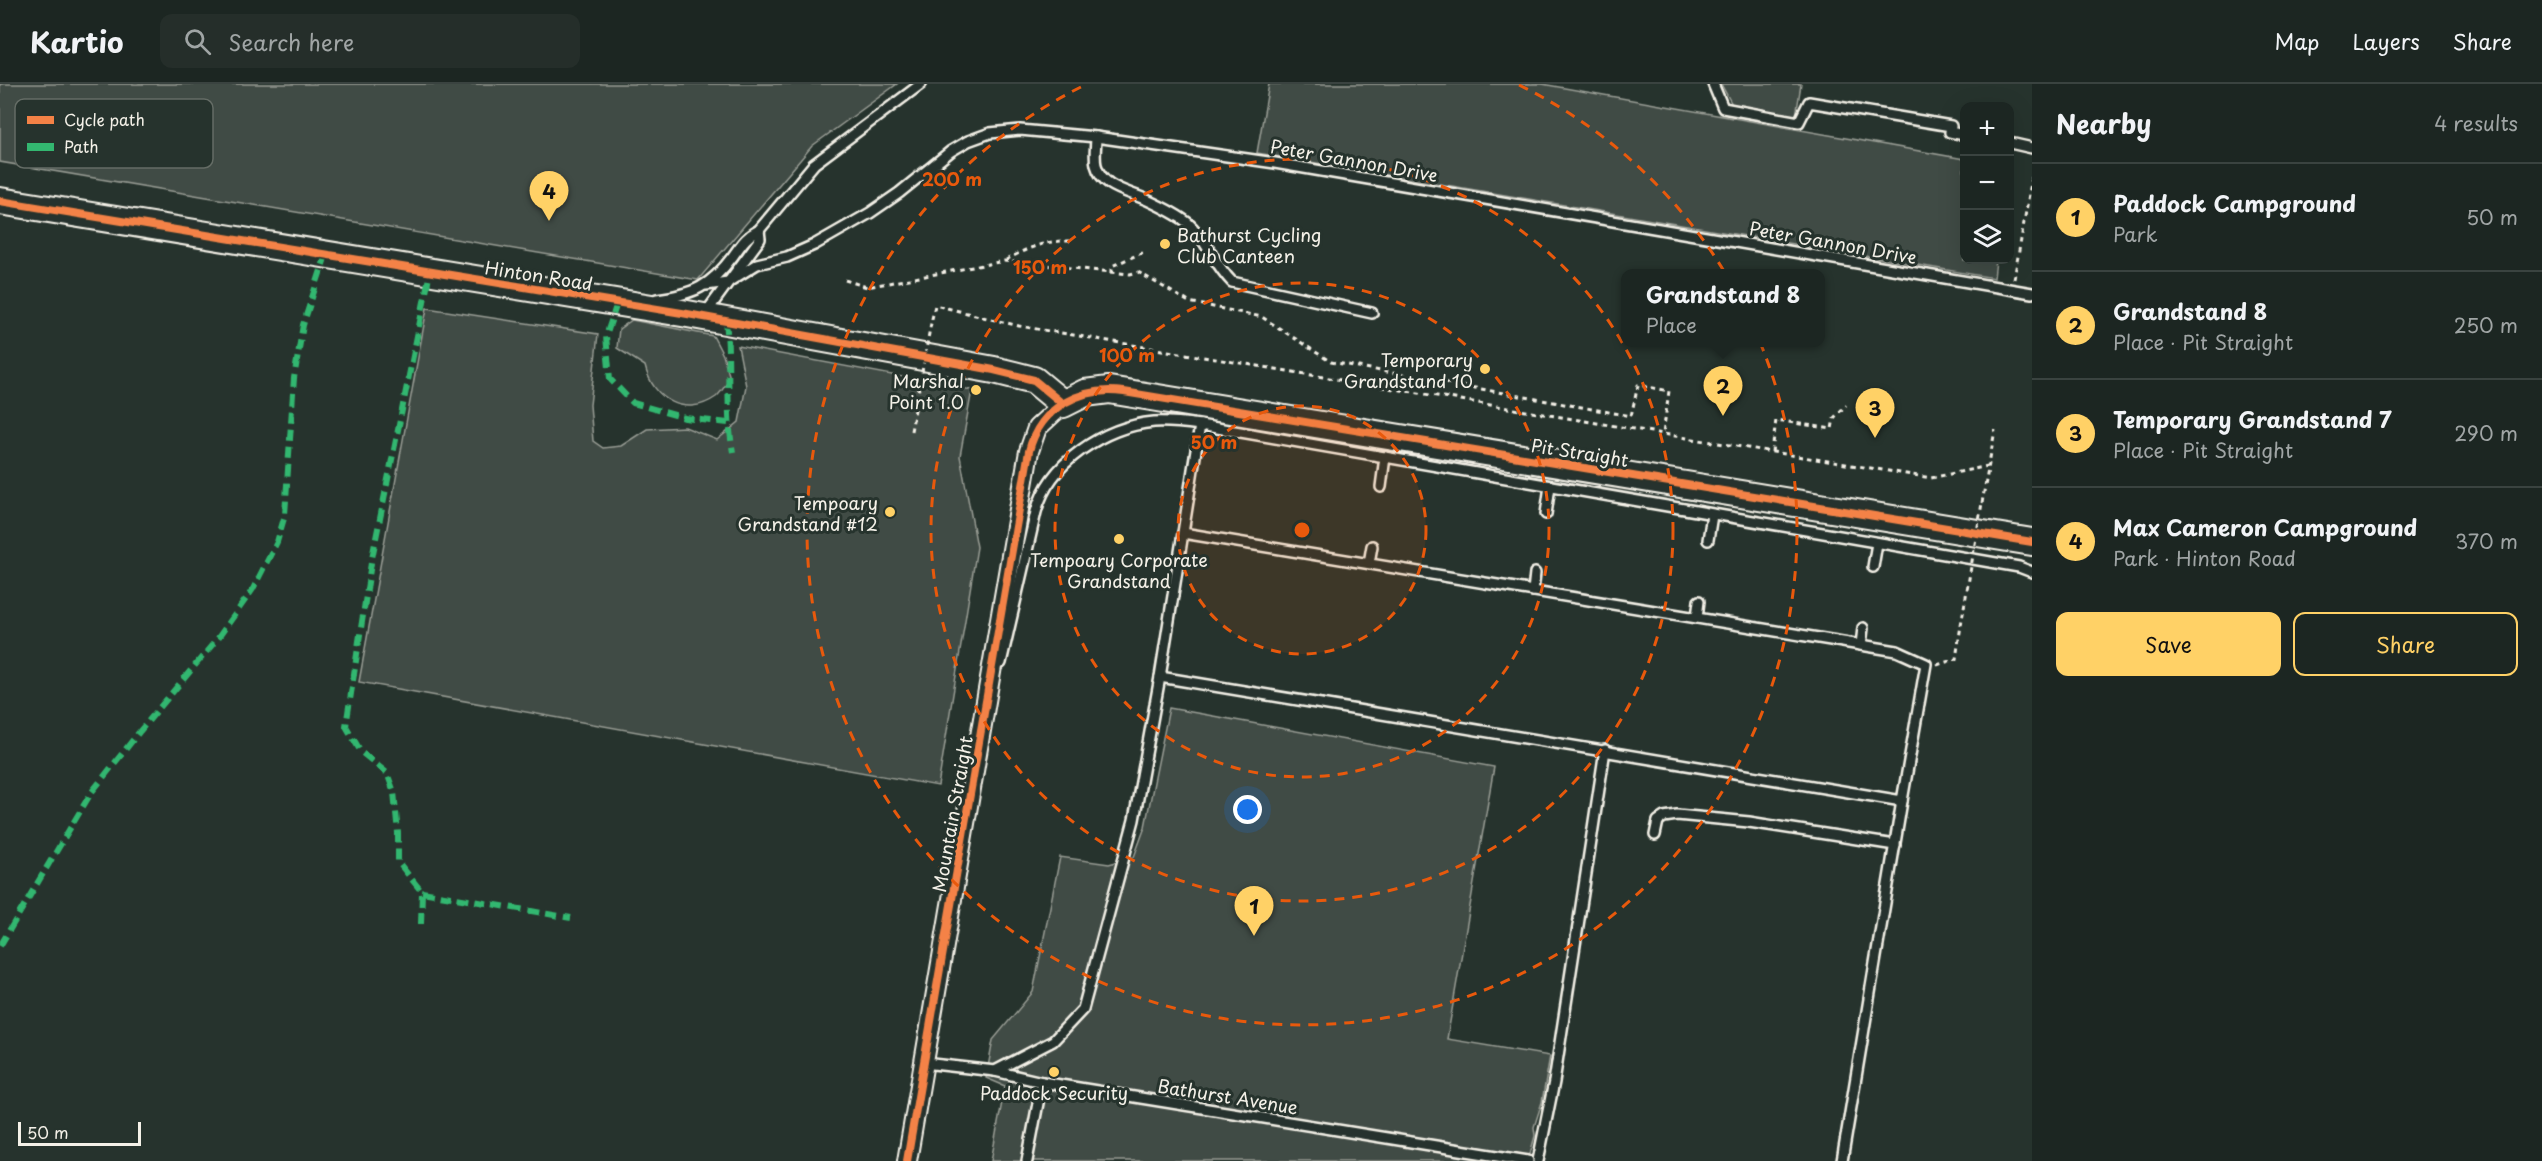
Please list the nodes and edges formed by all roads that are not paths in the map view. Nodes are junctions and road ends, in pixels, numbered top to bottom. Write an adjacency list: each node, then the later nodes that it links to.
1 (921, 84): 8 (lane)
2 (1713, 84): 3 (lane)
3 (1960, 134)
4 (1096, 137): 9 (lane, Peter Gannon Drive); 11 (lane, Peter Gannon Drive); 13 (lane)
5 (2014, 144): 6 (lane)
6 (2032, 148)
7 (0, 201): 12 (street, Hinton Road)
8 (759, 230): 9 (lane); 10 (lane)
9 (728, 282): 10 (lane, Peter Gannon Drive); 14 (lane)
10 (706, 285): 12 (lane)
11 (2032, 293)
12 (617, 303): 14 (street, Hinton Road)
13 (1372, 313)
14 (702, 317): 15 (street, Hinton Road)
15 (1063, 404): 24 (street, Pit Straight); 38 (street, Mountain Straight)
16 (1200, 425): 17 (lane); 22 (lane); 38 (lane)
17 (1385, 457): 18 (lane); 19 (lane)
18 (1550, 486): 20 (lane); 21 (lane)
19 (1381, 487)
20 (1546, 514)
21 (1712, 515): 23 (lane); 25 (lane)
22 (1183, 533): 27 (lane); 36 (lane)
23 (1708, 540)
24 (2032, 542)
25 (1877, 543): 28 (lane); 29 (lane)
26 (1371, 546): 27 (lane)
27 (1369, 563): 31 (lane)
28 (1873, 567)
29 (2032, 572)
30 (1536, 573): 31 (lane)
31 (1533, 591): 33 (lane)
32 (1699, 601): 33 (lane)
33 (1697, 617): 35 (lane)
34 (1863, 628): 35 (lane)
35 (1861, 645): 39 (lane)
36 (1160, 677): 37 (lane); 43 (lane)
37 (1605, 750): 39 (lane); 48 (lane)
38 (978, 754): 42 (street, Mountain Straight)
39 (1902, 801): 41 (lane)
40 (1655, 835): 41 (lane)
41 (1895, 845): 49 (lane)
42 (924, 1063): 43 (lane, Bathurst Avenue); 45 (street, Mountain Straight)
43 (994, 1071): 44 (lane, Bathurst Avenue)
44 (1042, 1082): 46 (lane); 47 (lane, Bathurst Avenue)
45 (907, 1161)
46 (1027, 1161)
47 (1528, 1161)
48 (1538, 1161)
49 (1842, 1161)

